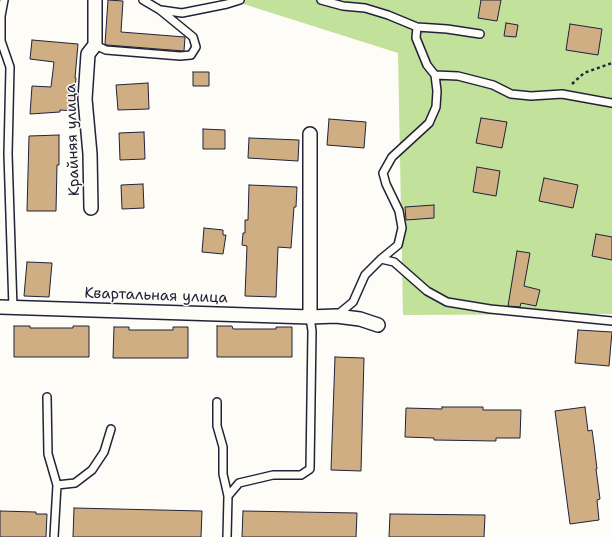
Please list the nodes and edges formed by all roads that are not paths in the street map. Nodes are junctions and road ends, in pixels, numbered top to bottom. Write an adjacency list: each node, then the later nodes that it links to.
1 (4, 0): 14 (lane)
2 (95, 0): 9 (street, Крайняя улица)
3 (143, 0): 6 (lane)
4 (240, 0): 6 (lane)
5 (321, 0): 7 (lane)
6 (160, 10): 9 (lane)
7 (418, 27): 8 (lane); 10 (lane)
8 (480, 34)
9 (95, 45): 15 (street, Крайняя улица)
10 (435, 75): 11 (lane); 16 (lane)
11 (612, 103)
12 (310, 134): 19 (street)
13 (0, 154): 14 (lane)
14 (8, 154): 17 (lane)
15 (91, 208)
16 (381, 259): 18 (lane); 20 (lane)
17 (6, 308): 19 (street, Квартальная улица)
18 (336, 316): 19 (street, Квартальная улица); 21 (street, Квартальная улица)
19 (310, 317): 26 (lane)
20 (612, 321)
21 (378, 325)
22 (47, 397): 25 (lane)
23 (217, 402): 26 (lane)
24 (110, 429): 25 (lane)
25 (57, 485): 27 (lane)
26 (228, 496): 28 (lane)
27 (54, 537)
28 (227, 537)

